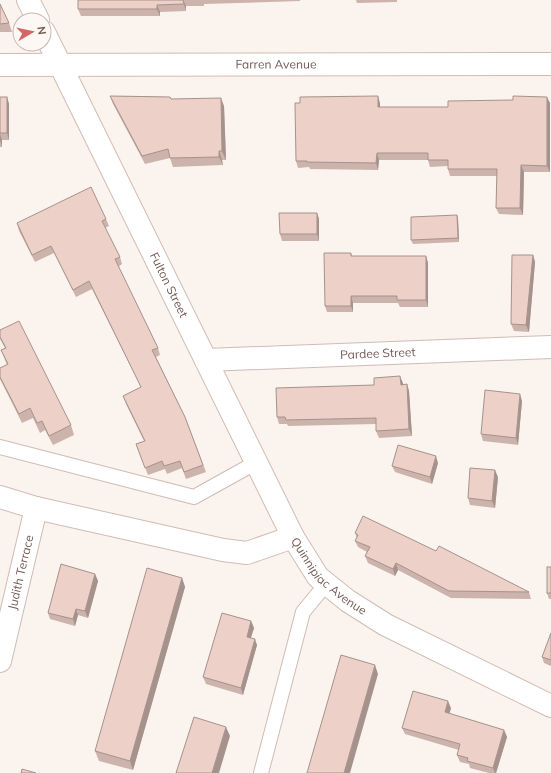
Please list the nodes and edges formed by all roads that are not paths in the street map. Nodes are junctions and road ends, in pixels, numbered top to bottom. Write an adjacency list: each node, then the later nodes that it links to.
1 (28, 0): 2 (main road)
2 (34, 12)
3 (52, 48): 4 (main road, Fulton Street)
4 (60, 64): 5 (main road, Farren Avenue); 6 (main road, Farren Avenue); 8 (main road, Fulton Street)
5 (551, 64)
6 (0, 65)
7 (551, 347): 8 (main road, Pardee Street)
8 (206, 360): 10 (main road, Fulton Street)
9 (0, 447): 10 (lane)
10 (257, 462): 13 (main road, Fulton Street)
11 (0, 497): 12 (main road, Quinnipiac Avenue)
12 (36, 508): 13 (main road, Quinnipiac Avenue); 15 (main road, Judith Terrace)
13 (294, 537): 14 (main road, Quinnipiac Avenue)
14 (326, 583): 16 (main road, Quinnipiac Avenue); 17 (lane)
15 (0, 661)
16 (551, 706)
17 (261, 773)

